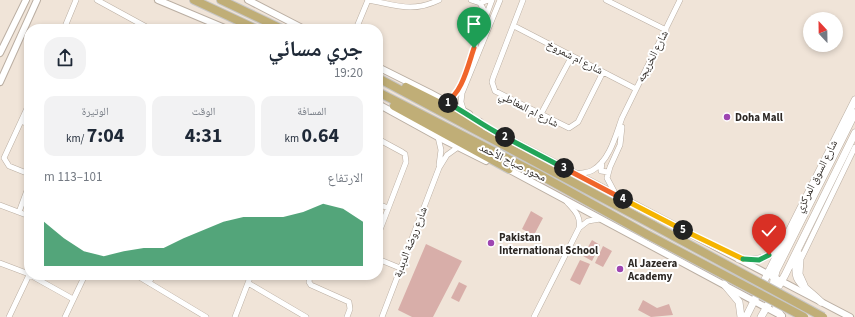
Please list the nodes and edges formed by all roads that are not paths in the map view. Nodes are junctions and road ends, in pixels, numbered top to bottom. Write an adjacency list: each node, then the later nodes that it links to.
1 (26, 0): 31 (street)
2 (34, 0): 18 (street)
3 (38, 0): 18 (street)
4 (76, 0): 21 (street)
5 (97, 0): 22 (street)
6 (158, 0): 23 (street)
7 (194, 0): 24 (highway)
8 (221, 0): 25 (highway)
9 (248, 0): 26 (street)
10 (439, 0): 27 (street)
11 (471, 0): 17 (street)
12 (490, 0): 17 (street); 19 (street)
13 (500, 0): 45 (street)
14 (523, 0): 28 (street, شارع ام المغاطي)
15 (606, 0): 30 (street)
16 (680, 0): 30 (street, شارع الخريجه)
17 (480, 3): 19 (street)
18 (32, 12): 20 (street)
19 (486, 14): 43 (street)
20 (27, 24)
21 (66, 24)
22 (141, 24)
23 (215, 24)
24 (245, 24)
25 (271, 24)
26 (294, 24)
27 (358, 24)
28 (514, 26): 33 (street, شارع ام شمروخ); 48 (street, شارع ام المغاطي)
29 (24, 30): 38 (street)
30 (666, 30): 39 (street, شارع الخريجه)
31 (2, 45): 32 (street)
32 (0, 53)
33 (572, 56): 35 (street, شارع ام شمروخ); 48 (street)
34 (383, 70): 43 (street, محور صباح الأحمد)
35 (603, 72): 39 (street, شارع ام شمروخ); 48 (street, شارع ام المغاطي)
36 (383, 76): 51 (highway)
37 (383, 81): 112 (highway, محور صباح الأحمد, bridge)
38 (0, 82)
39 (636, 89): 46 (street, شارع الخريجه)
40 (383, 95): 111 (highway, محور صباح الأحمد, bridge)
41 (383, 99): 59 (highway)
42 (855, 100): 75 (main road, شارع السوق المركزي)
43 (445, 101): 45 (street, محور صباح الأحمد)
44 (383, 107): 53 (street, محور صباح الأحمد)
45 (464, 112): 51 (street, محور صباح الأحمد)
46 (624, 113): 57 (street, شارع الخريجه); 61 (street, شارع الخريجه)
47 (855, 113): 81 (main road)
48 (541, 114)
49 (24, 116): 50 (street)
50 (22, 121): 60 (street)
51 (482, 125): 62 (street, محور صباح الأحمد)
52 (855, 132): 74 (main road, شارع السوق المركزي)
53 (438, 137): 55 (street, محور صباح الأحمد); 58 (street, شارع روضة الدبدبة)
54 (383, 142): 68 (street)
55 (458, 147): 58 (street, شارع روضة الدبدبة); 59 (street, محور صباح الأحمد)
56 (855, 147): 98 (street, شارع السوق المركزي)
57 (603, 159): 61 (street); 62 (street, شارع الخريجه)
58 (439, 168): 79 (street, شارع روضة الدبدبة)
59 (509, 169): 65 (street, محور صباح الأحمد)
60 (24, 172)
61 (608, 172): 63 (street)
62 (575, 174): 63 (street, محور صباح الأحمد)
63 (616, 196): 76 (street, محور صباح الأحمد)
64 (24, 198): 69 (street)
65 (565, 200): 71 (street, محور صباح الأحمد); 73 (street)
66 (0, 205): 69 (street)
67 (383, 206): 68 (street)
68 (388, 208): 72 (street)
69 (18, 212): 70 (street)
70 (24, 214)
71 (600, 218): 73 (street); 92 (street, محور صباح الأحمد)
72 (383, 222)
73 (579, 228): 107 (street)
74 (807, 231): 89 (main road, شارع السوق المركزي); 96 (main road)
75 (783, 242): 76 (main road); 81 (main road, شارع السوق المركزي)
76 (739, 259): 81 (street, محور صباح الأحمد)
77 (383, 261): 79 (street)
78 (1, 265): 80 (street)
79 (400, 268): 106 (street, شارع روضة الدبدبة)
80 (24, 273)
81 (771, 276): 89 (street, محور صباح الأحمد); 93 (main road); 95 (main road, شارع السوق المركزي)
82 (27, 280): 100 (street)
83 (38, 280): 94 (street)
84 (82, 280): 94 (street)
85 (144, 280): 90 (street)
86 (150, 280): 90 (street)
87 (250, 280): 91 (street)
88 (309, 280): 105 (street)
89 (781, 282): 93 (main road, شارع السوق المركزي); 96 (street, محور صباح الأحمد)
90 (149, 283): 102 (street)
91 (248, 283): 103 (street); 104 (street)
92 (724, 284): 95 (street, محور صباح الأحمد); 108 (main road)
93 (773, 296): 97 (main road, شارع السوق المركزي); 99 (main road)
94 (73, 299): 101 (street)
95 (754, 301): 97 (street, محور صباح الأحمد); 109 (main road, شارع السوق المركزي)
96 (821, 302): 98 (street, محور صباح الأحمد)
97 (766, 308): 99 (street, محور صباح الأحمد); 110 (main road, شارع السوق المركزي)
98 (839, 311): 113 (street, محور صباح الأحمد)
99 (783, 316)
100 (9, 317)
101 (65, 317)
102 (206, 317)
103 (235, 317)
104 (306, 317)
105 (347, 317)
106 (382, 317)
107 (534, 317)
108 (741, 317)
109 (746, 317)
110 (761, 317)
111 (804, 317)
112 (823, 317)
113 (850, 317)

